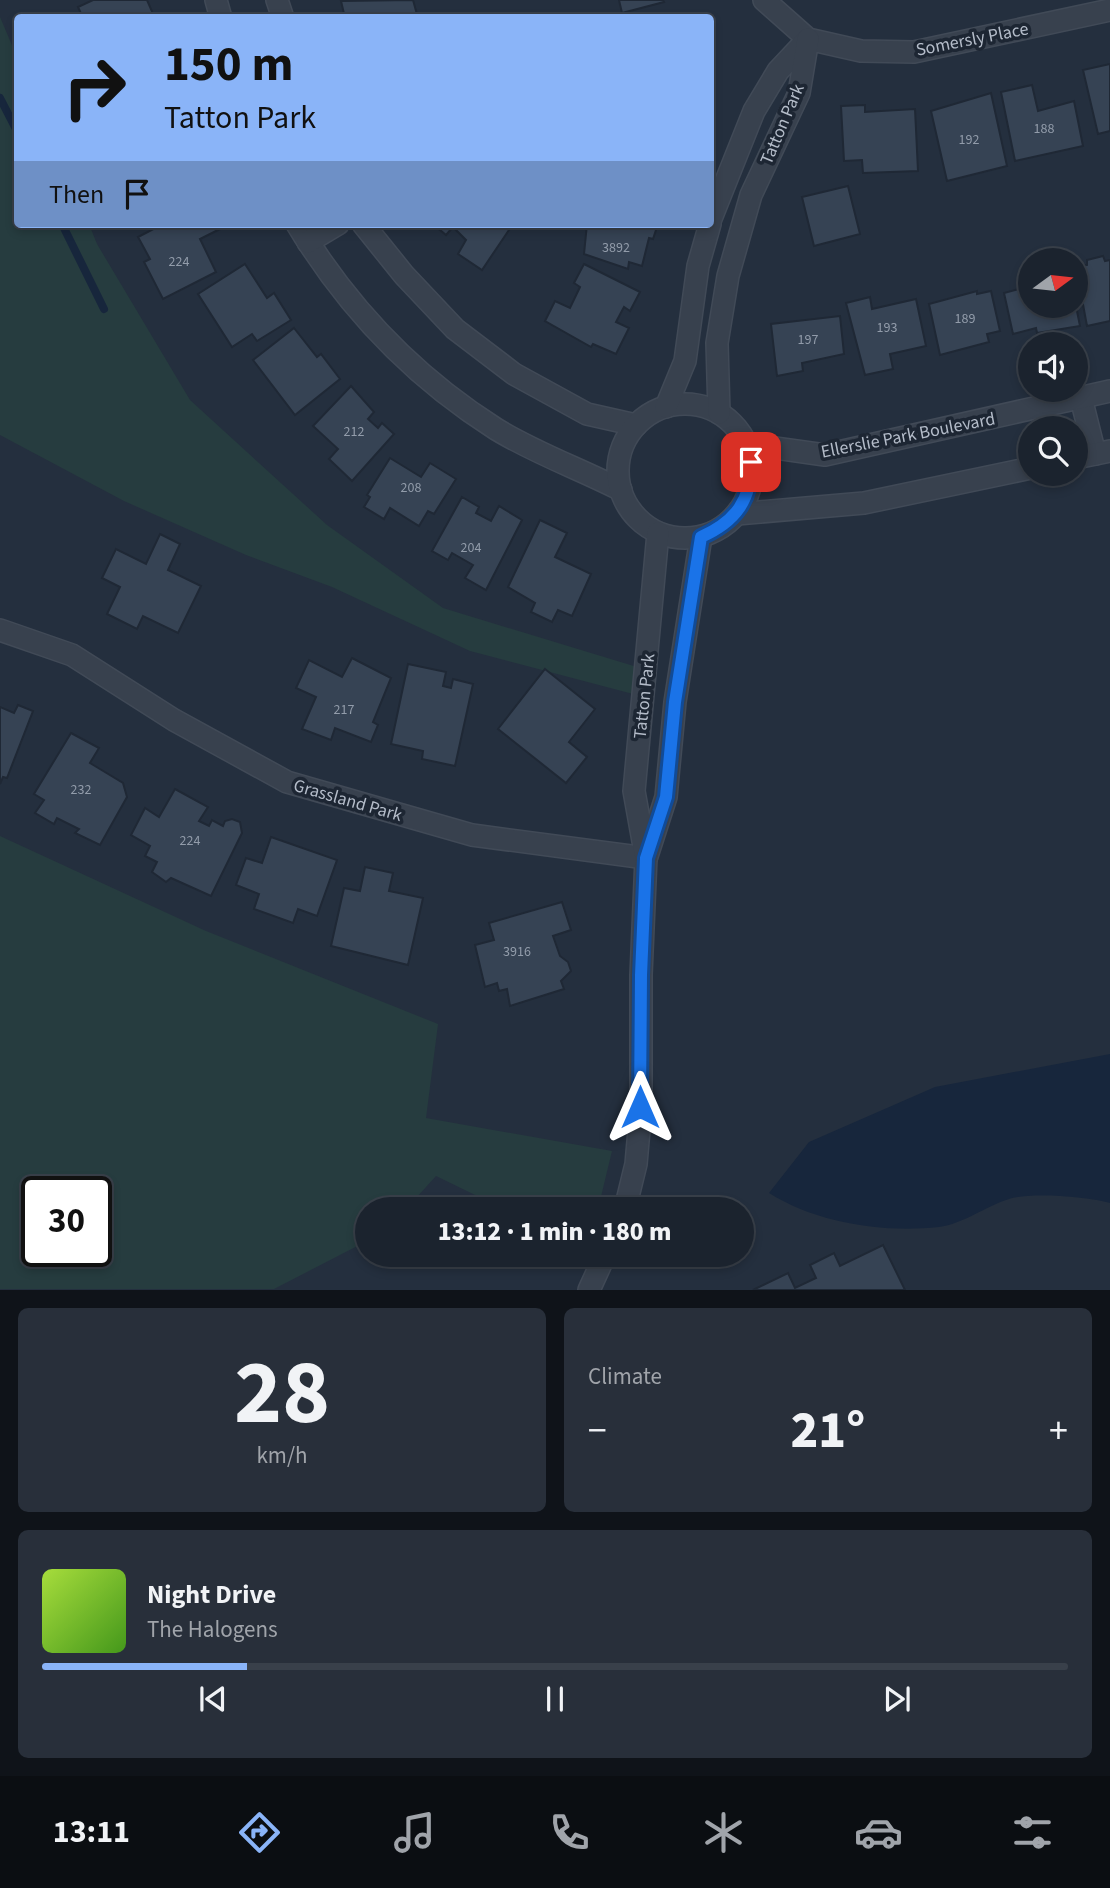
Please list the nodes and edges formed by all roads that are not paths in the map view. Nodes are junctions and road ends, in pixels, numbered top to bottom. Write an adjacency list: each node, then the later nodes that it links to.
1 (764, 0): 3 (street, Somersly Place)
2 (1105, 7): 3 (street, Somersly Place)
3 (808, 39): 4 (street, Tatton Park); 14 (street, Tatton Park)
4 (714, 213)
5 (322, 228): 8 (street)
6 (366, 228): 15 (street)
7 (709, 228): 13 (street, Tatton Park)
8 (303, 233): 19 (street)
9 (1110, 391): 10 (street, Ellerslie Park Boulevard)
10 (1088, 396)
11 (1064, 402): 16 (street, Ellerslie Park Boulevard)
12 (1083, 402): 17 (street)
13 (666, 407): 14 (street); 15 (street)
14 (719, 413): 16 (street)
15 (636, 425): 19 (street)
16 (747, 444): 20 (street)
17 (1094, 455)
18 (1018, 471): 20 (street)
19 (621, 490): 21 (street)
20 (737, 514): 22 (street)
21 (658, 533): 22 (street); 24 (street, Tatton Park)
22 (701, 537): 25 (street, Tatton Park)
23 (0, 631): 26 (street, Grassland Park)
24 (643, 699): 25 (street); 26 (street, Tatton Park)
25 (675, 702): 26 (street, Tatton Park)
26 (646, 858): 27 (street, Tatton Park)
27 (628, 1197)
28 (600, 1267): 29 (street)
29 (589, 1290)

